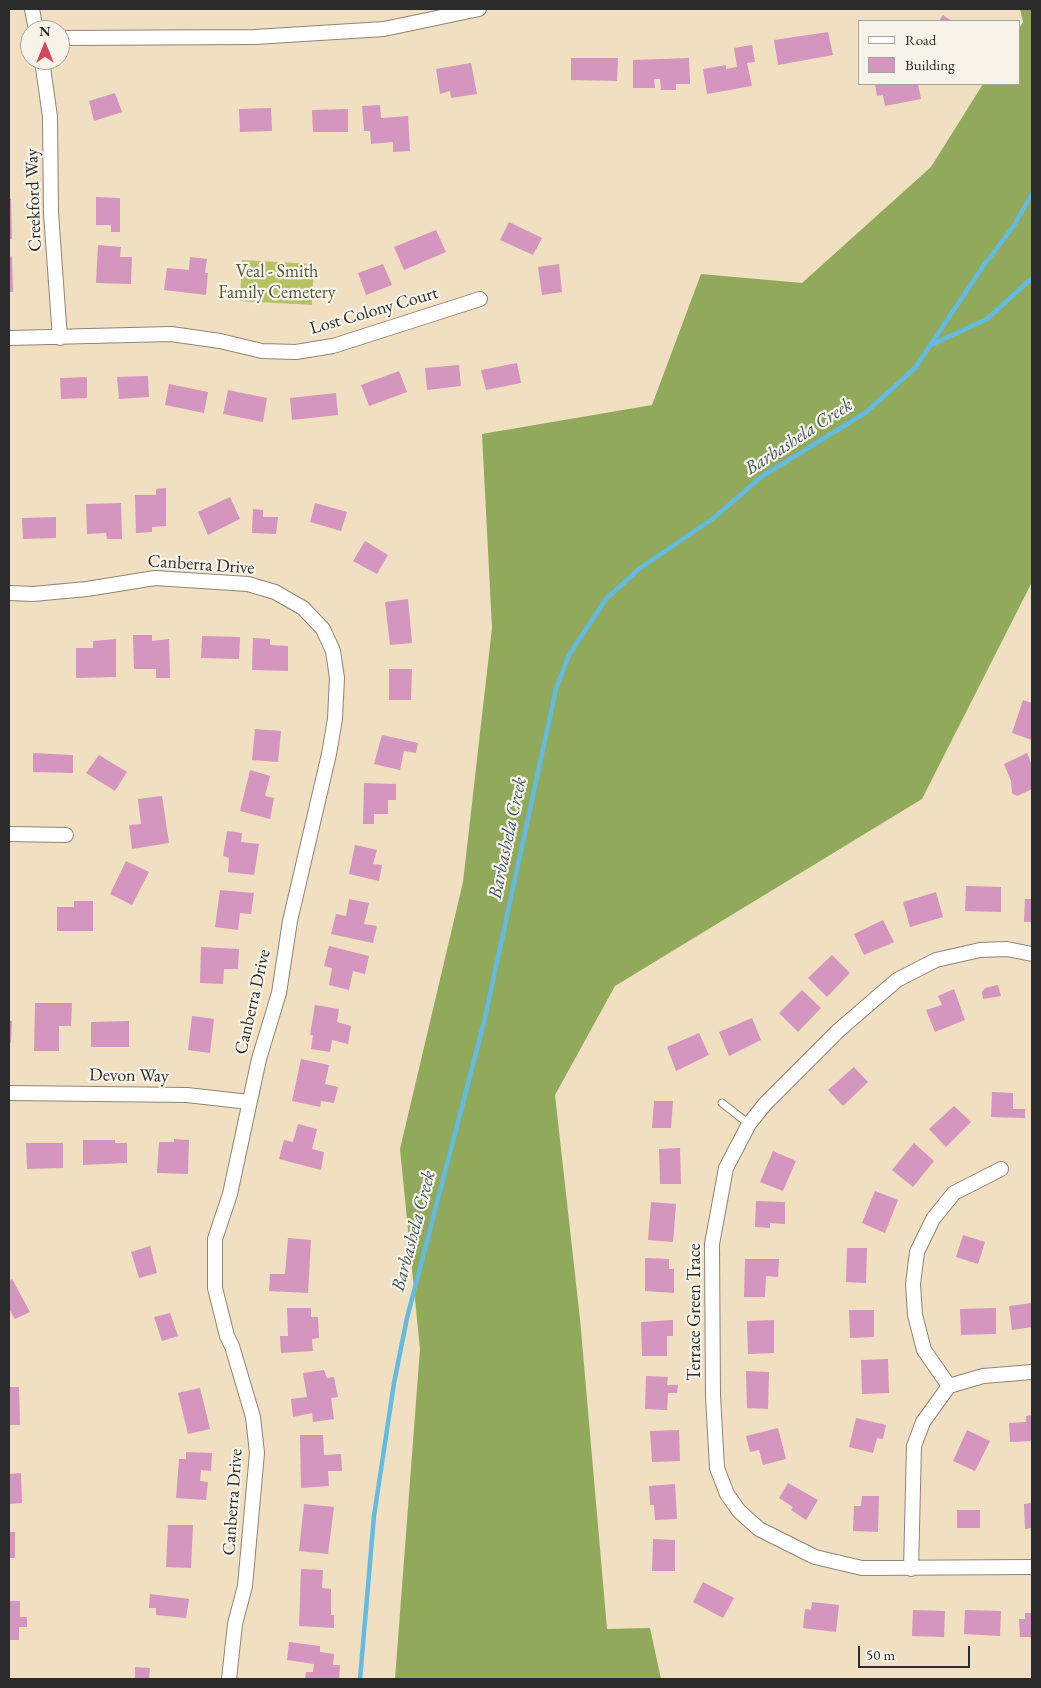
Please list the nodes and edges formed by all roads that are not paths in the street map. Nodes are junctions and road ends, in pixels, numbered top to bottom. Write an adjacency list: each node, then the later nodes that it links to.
1 (479, 9): 2 (street)
2 (70, 38)
3 (43, 70): 6 (street, Creekford Way)
4 (480, 299): 6 (street, Lost Colony Court)
5 (9, 338): 6 (street, Lost Colony Court)
6 (60, 338)
7 (9, 593): 12 (street, Canberra Drive)
8 (9, 834): 9 (street)
9 (66, 835)
10 (1032, 954): 14 (street, Terrace Green Trace)
11 (9, 1093): 12 (street, Devon Way)
12 (249, 1102): 20 (street, Canberra Drive)
13 (722, 1103): 14 (lane)
14 (750, 1124): 19 (street, Terrace Green Trace)
15 (1001, 1169): 17 (street)
16 (1032, 1372): 17 (street)
17 (949, 1386): 19 (street)
18 (1032, 1567): 19 (street, Terrace Green Trace)
19 (911, 1569)
20 (229, 1679)

